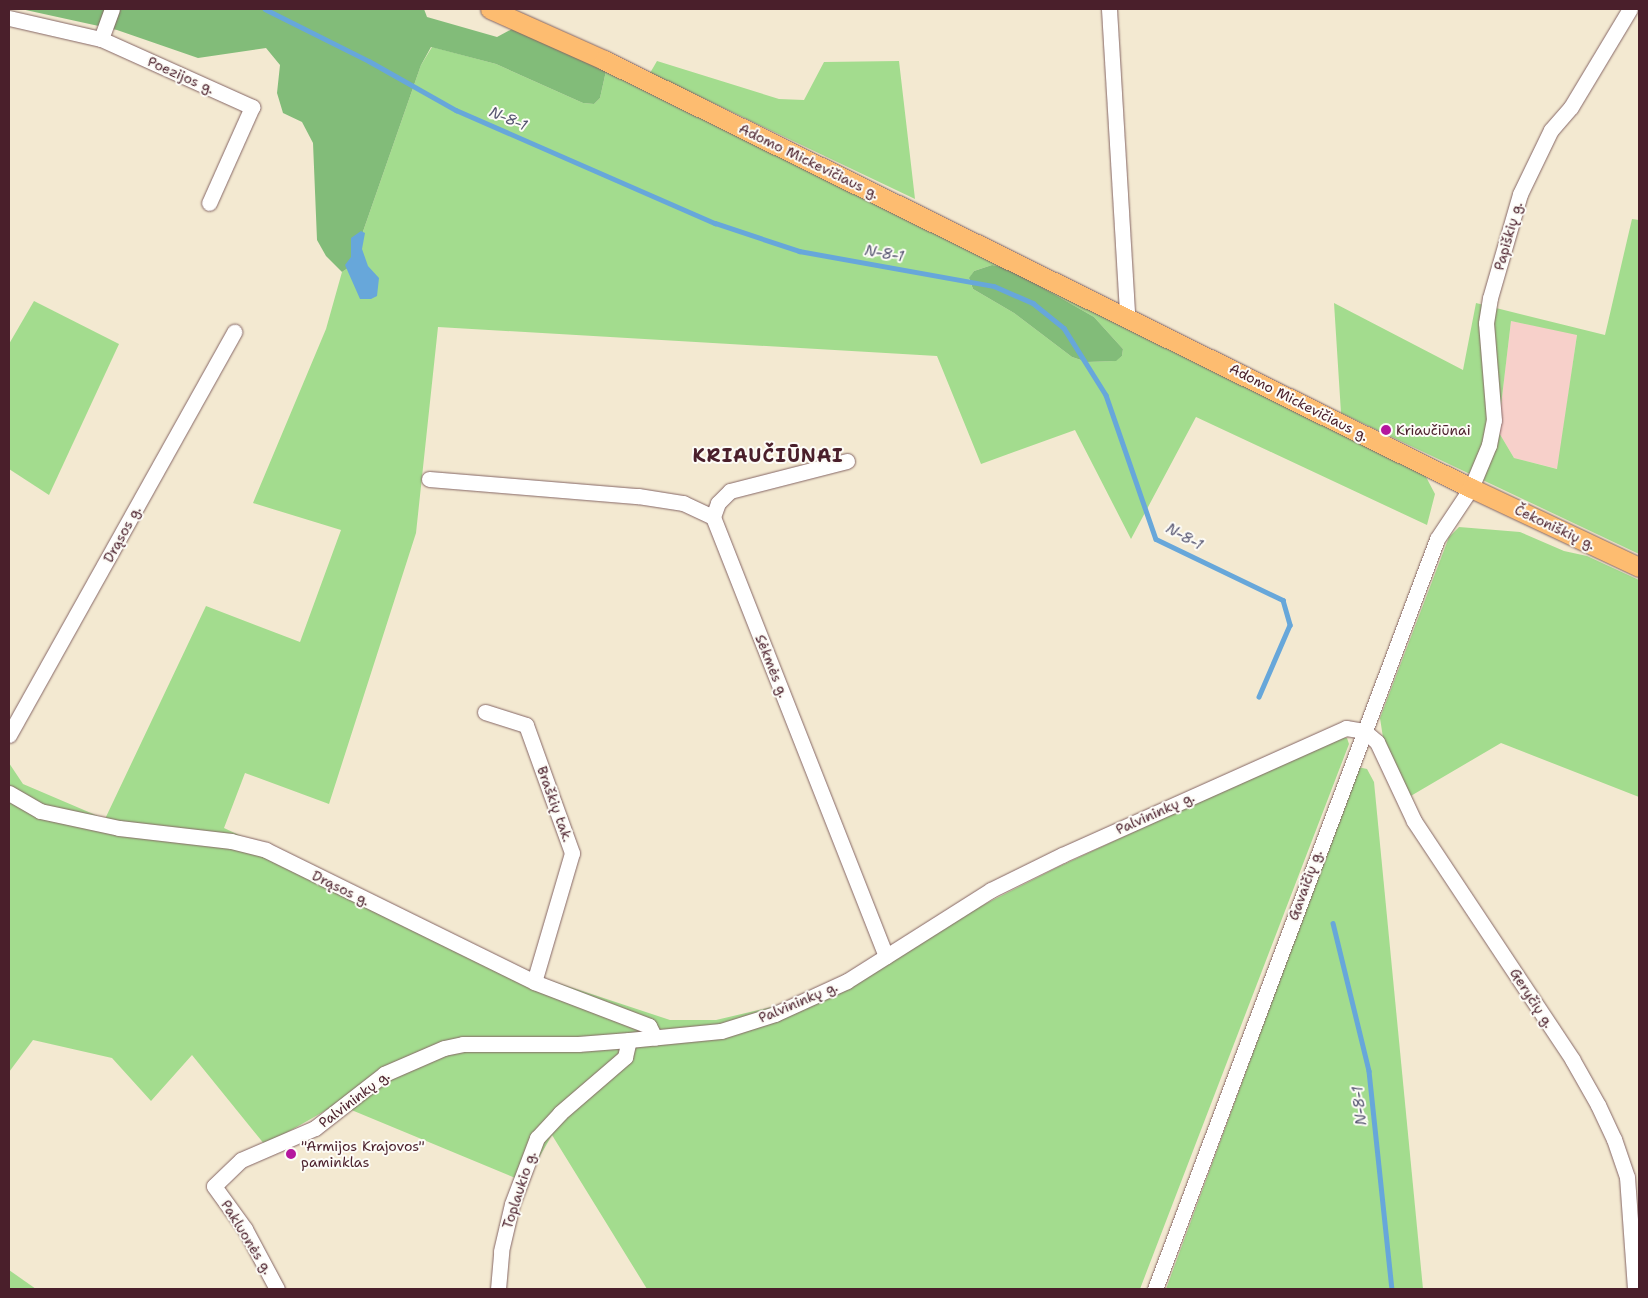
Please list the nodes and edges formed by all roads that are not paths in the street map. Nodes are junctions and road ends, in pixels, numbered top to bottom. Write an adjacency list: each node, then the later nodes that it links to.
1 (112, 9): 6 (street)
2 (490, 9): 8 (main road, Adomo Mickevičiaus g.)
3 (1109, 9): 8 (street)
4 (1630, 9): 12 (street, Papiškių g.)
5 (9, 18): 6 (street, Poezijos g.)
6 (101, 39): 7 (street, Poezijos g.)
7 (209, 203)
8 (1127, 316): 12 (main road, Adomo Mickevičiaus g.)
9 (234, 332): 17 (street, Drąsos g.)
10 (847, 460): 13 (street)
11 (429, 479): 13 (street)
12 (1471, 488): 14 (main road, Čekoniškių g.); 16 (street, Gavaičių g.)
13 (713, 517): 19 (street, Sėkmės g.)
14 (1639, 567)
15 (485, 712): 20 (street, Braškių tak.)
16 (1364, 731): 19 (street, Palvininkų g.); 26 (street, Gavaičių g.); 27 (street, Geryčių g.)
17 (9, 735)
18 (9, 793): 20 (street, Drąsos g.)
19 (886, 956): 21 (street, Palvininkų g.)
20 (534, 982): 21 (street, Drąsos g.)
21 (654, 1038): 22 (street, Palvininkų g.)
22 (629, 1040): 23 (street, Palvininkų g.); 25 (street, Toplaukio g.)
23 (214, 1186): 24 (street, Pakluonės g.)
24 (277, 1289)
25 (498, 1289)
26 (1155, 1289)
27 (1635, 1289)

